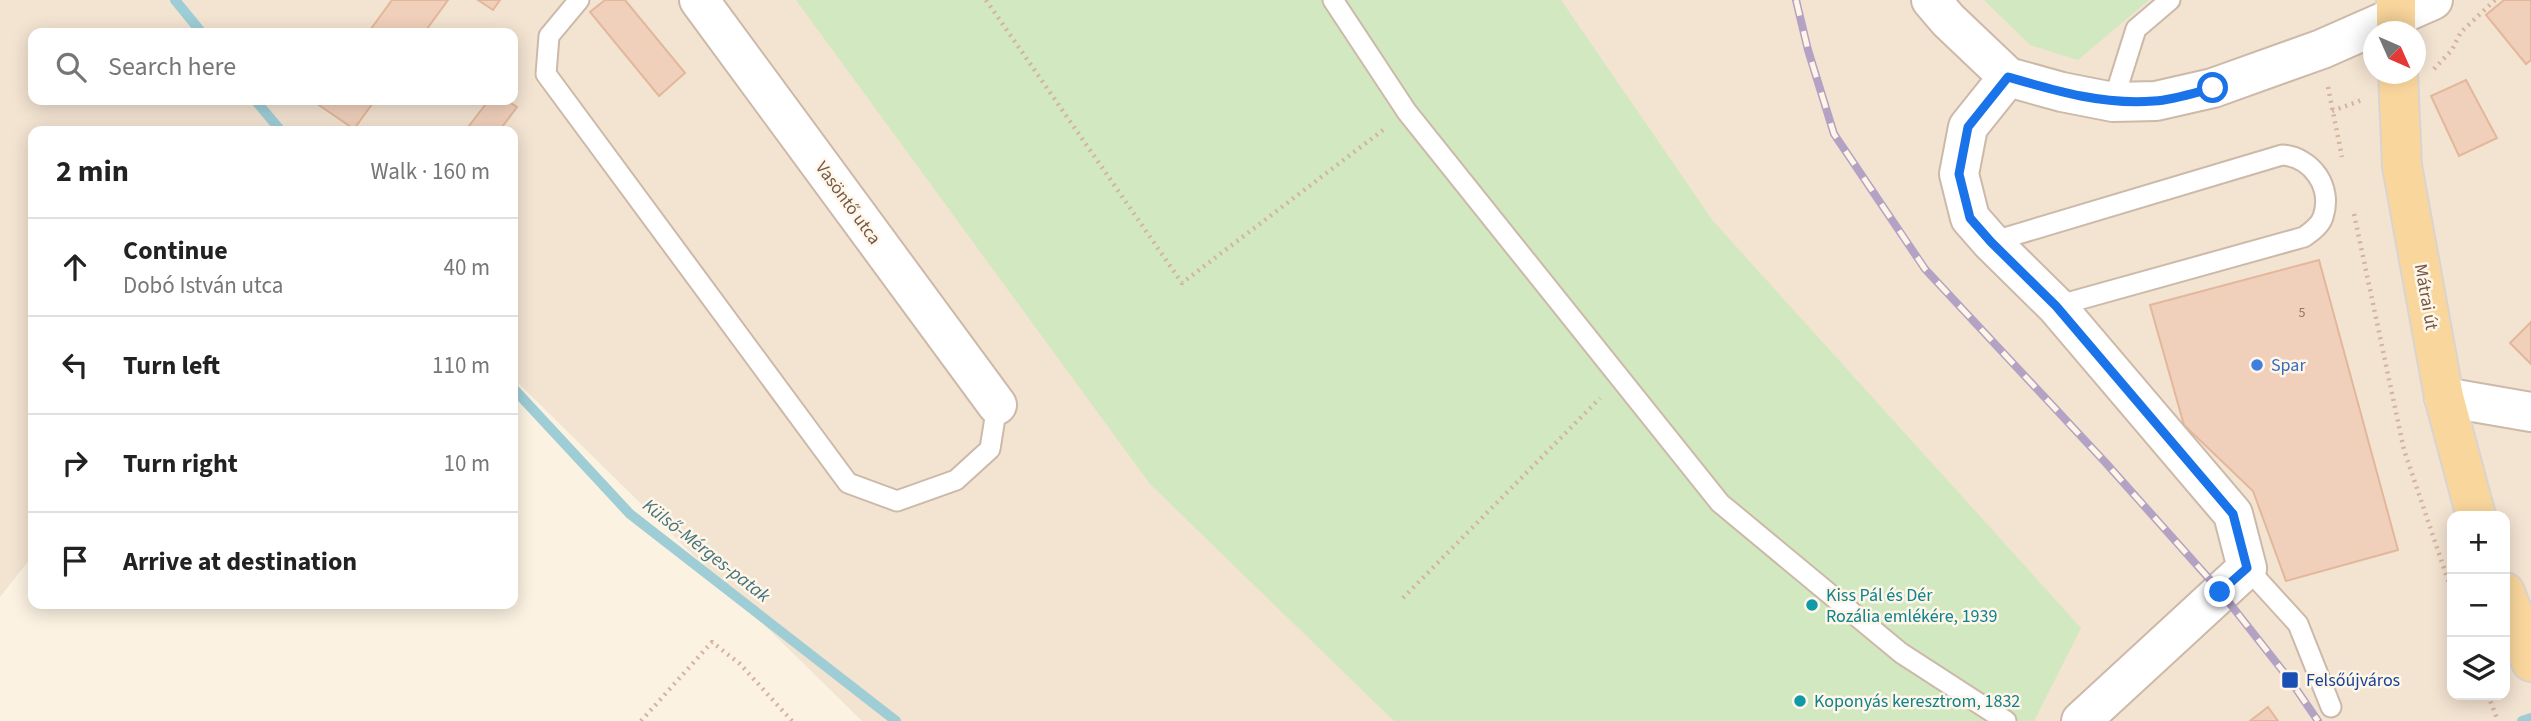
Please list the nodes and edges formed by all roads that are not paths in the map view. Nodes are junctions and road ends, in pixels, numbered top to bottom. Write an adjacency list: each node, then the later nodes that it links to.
1 (579, 0): 14 (lane)
2 (699, 0): 14 (street, Vasöntő utca)
3 (1333, 0): 21 (lane)
4 (1931, 0): 8 (street)
5 (2170, 0): 10 (lane)
6 (2433, 0): 7 (street)
7 (2396, 16): 10 (street)
8 (2008, 77): 10 (street); 11 (street)
9 (2398, 84): 13 (main road, Mátrai út)
10 (2113, 102)
11 (1991, 242): 12 (street); 12 (lane)
12 (2056, 306): 17 (street)
13 (2444, 397): 15 (street); 16 (main road, Mátrai út)
14 (997, 405)
15 (2531, 412)
16 (2475, 511)
17 (2247, 568): 20 (lane); 22 (street)
18 (2510, 606): 19 (main road)
19 (2531, 662)
20 (2331, 707)
21 (2006, 721)
22 (2081, 721)

